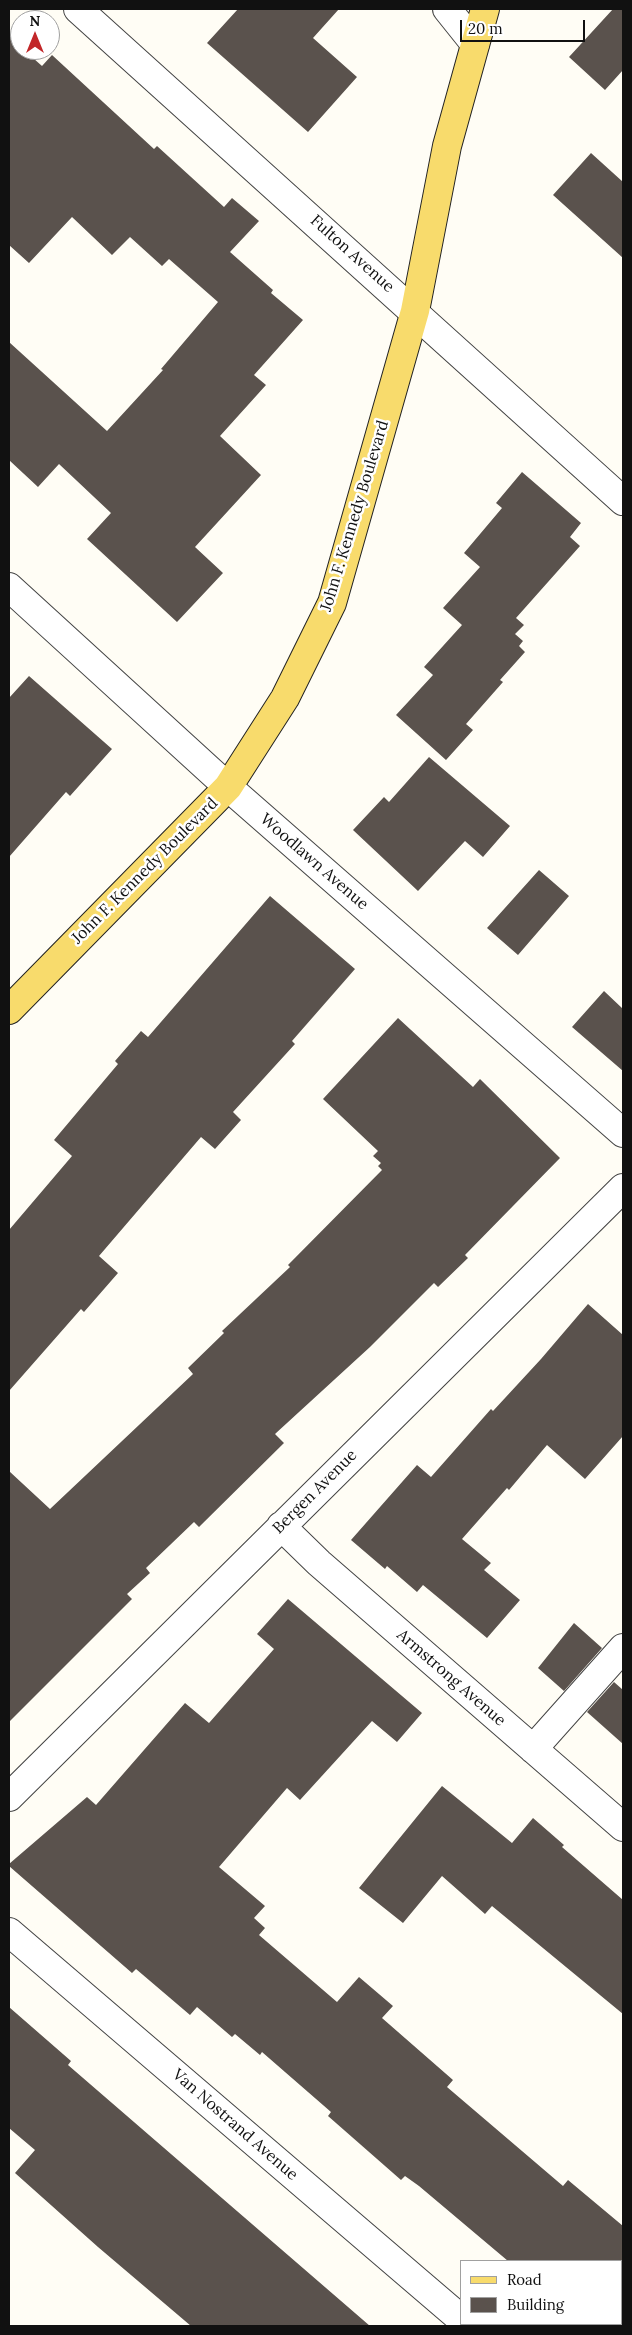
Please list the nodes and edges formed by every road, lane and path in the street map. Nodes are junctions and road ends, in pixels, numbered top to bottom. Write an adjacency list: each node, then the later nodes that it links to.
1 (78, 9): 5 (street, Fulton Avenue)
2 (447, 9): 4 (street)
3 (485, 9): 4 (main road, John F. Kennedy Boulevard)
4 (475, 44): 5 (main road, John F. Kennedy Boulevard)
5 (415, 310): 6 (street, Fulton Avenue); 8 (main road, John F. Kennedy Boulevard)
6 (623, 501)
7 (9, 588): 8 (street, Woodlawn Avenue)
8 (228, 787): 9 (main road, John F. Kennedy Boulevard); 10 (street, Woodlawn Avenue)
9 (9, 1010)
10 (623, 1133)
11 (623, 1188): 12 (street, Bergen Avenue)
12 (281, 1526): 14 (street, Armstrong Avenue); 15 (street, Bergen Avenue)
13 (623, 1648): 14 (street)
14 (533, 1749): 16 (street, Armstrong Avenue)
15 (9, 1797)
16 (623, 1827)
17 (9, 1932): 18 (street, Van Nostrand Avenue)
18 (460, 2318)

